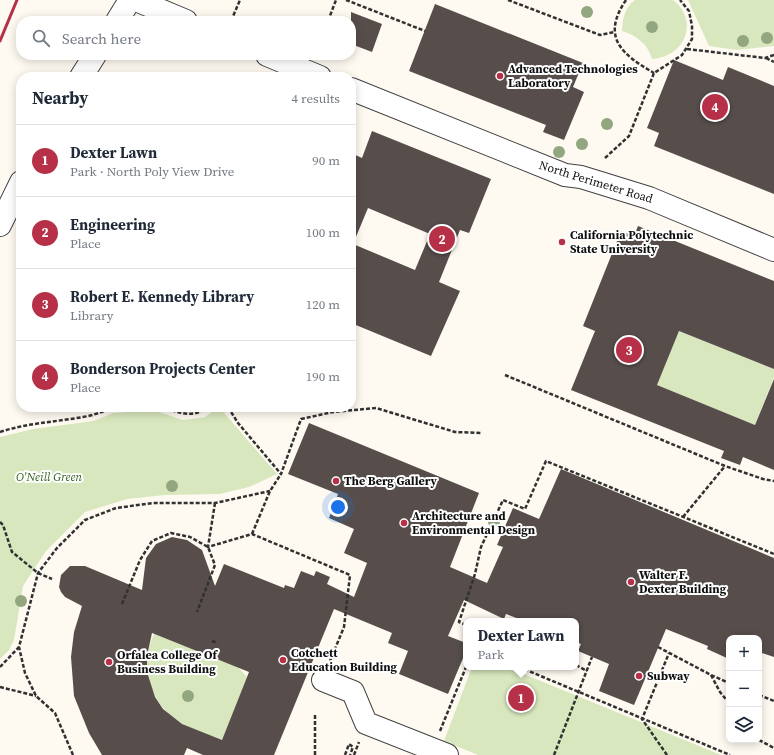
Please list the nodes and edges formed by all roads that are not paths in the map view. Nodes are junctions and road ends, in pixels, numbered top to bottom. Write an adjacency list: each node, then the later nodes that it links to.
1 (130, 0): 3 (street)
2 (136, 0): 4 (street)
3 (120, 16)
4 (174, 16)
5 (92, 60): 7 (street)
6 (279, 60): 8 (street)
7 (84, 72)
8 (308, 72)
9 (356, 91): 12 (street, North Perimeter Road)
10 (16, 192): 11 (street)
11 (0, 225)
12 (774, 250)
13 (323, 680): 14 (street)
14 (440, 752)

